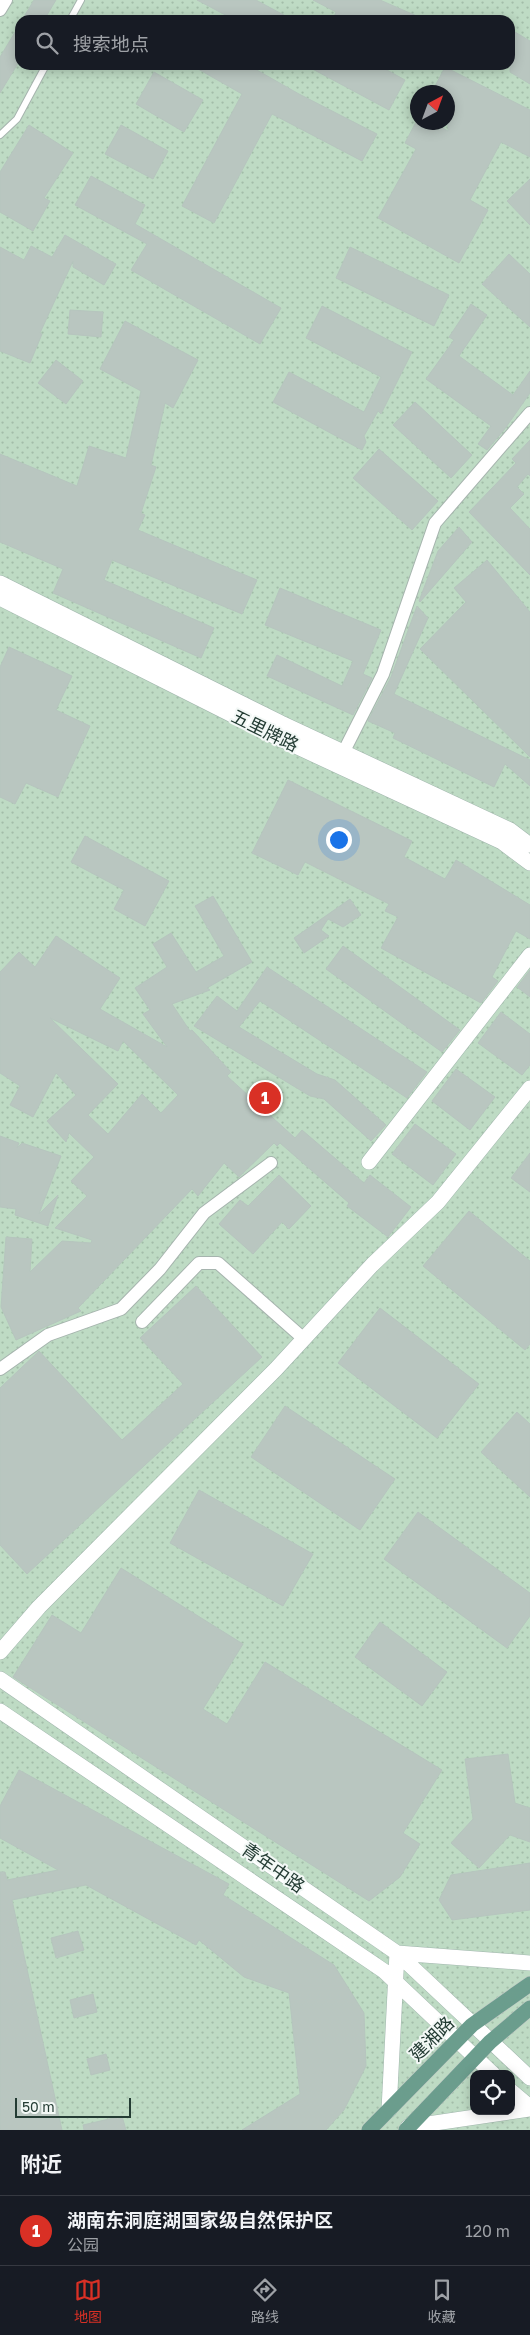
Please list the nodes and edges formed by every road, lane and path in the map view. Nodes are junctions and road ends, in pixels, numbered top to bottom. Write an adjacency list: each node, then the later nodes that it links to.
1 (6, 0): 3 (street)
2 (81, 0): 4 (lane)
3 (0, 10)
4 (73, 15)
5 (43, 70): 6 (lane)
6 (0, 136)
7 (530, 413): 10 (street)
8 (0, 583): 10 (main road, 五里牌路)
9 (0, 598): 10 (main road, 五里牌路)
10 (340, 758): 11 (main road, 五里牌路); 12 (main road, 五里牌路)
11 (530, 845)
12 (530, 863)
13 (530, 955): 15 (main road)
14 (530, 1088): 18 (main road)
15 (369, 1162)
16 (271, 1163): 19 (street)
17 (142, 1322): 18 (street)
18 (304, 1339): 20 (main road)
19 (0, 1369)
20 (0, 1652)
21 (0, 1679): 23 (main road, 青年中路)
22 (0, 1711): 25 (main road, 青年中路)
23 (397, 1954): 24 (main road); 25 (main road); 28 (main road, 青年中路)
24 (530, 1963)
25 (395, 1982): 29 (main road, 青年中路); 36 (main road)
26 (530, 1984): 28 (main road, 建湘路)
27 (530, 2008): 30 (main road)
28 (472, 2025): 29 (main road, 建湘路); 30 (main road, 青年中路)
29 (456, 2040): 31 (main road, 青年中路); 36 (main road, 建湘路)
30 (490, 2042): 31 (main road); 33 (main road, 青年中路)
31 (475, 2058): 32 (main road, 青年中路); 37 (main road)
32 (488, 2070)
33 (530, 2078)
34 (515, 2094): 35 (main road)
35 (530, 2108): 37 (main road)
36 (389, 2110): 38 (main road, 建湘路)
37 (407, 2129)
38 (369, 2130)

